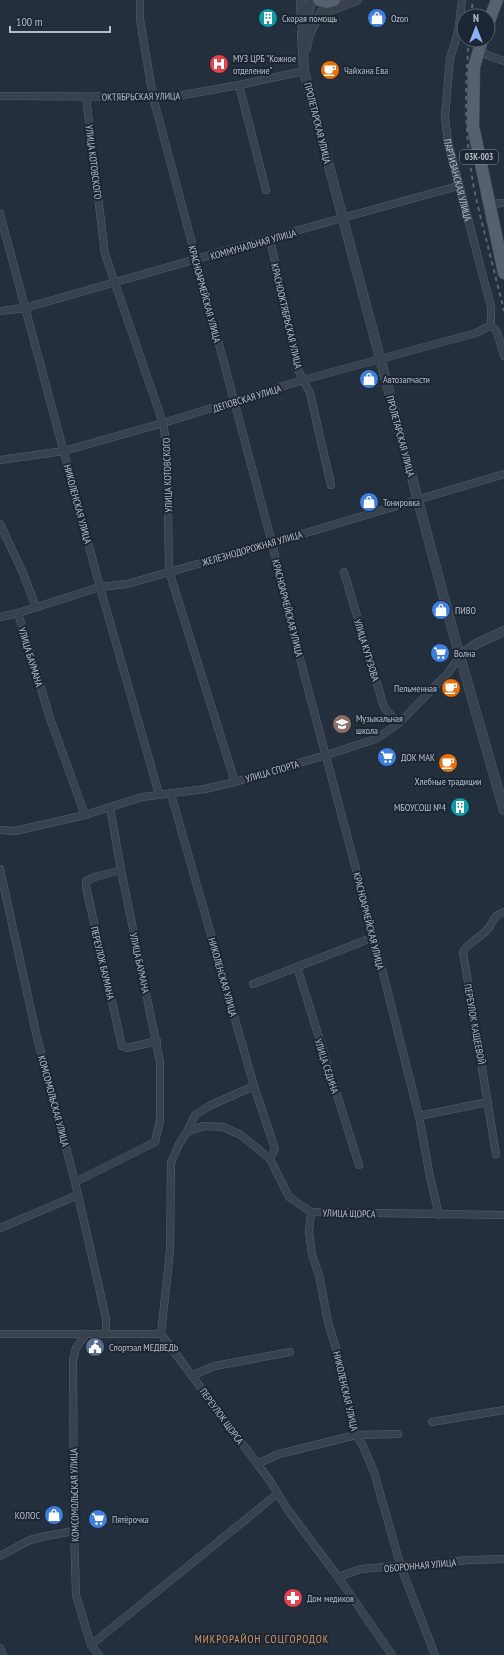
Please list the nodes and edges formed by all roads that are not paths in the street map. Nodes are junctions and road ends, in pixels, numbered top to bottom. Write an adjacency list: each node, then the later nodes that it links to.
1 (140, 0): 16 (street, КРАСНОАРМЕЙСКАЯ УЛИЦА)
2 (301, 0): 8 (street)
3 (312, 0): 8 (street, ПРОЛЕТАРСКАЯ УЛИЦА)
4 (328, 0): 7 (street, ПРОЛЕТАРСКАЯ УЛИЦА)
5 (357, 0): 7 (street)
6 (462, 0): 17 (street, ПАРТИЗАНСКАЯ УЛИЦА)
7 (316, 18): 12 (street, ПРОЛЕТАРСКАЯ УЛИЦА)
8 (302, 33): 12 (street, ПРОЛЕТАРСКАЯ УЛИЦА)
9 (479, 48): 19 (main road, 03К-003)
10 (483, 48): 11 (street)
11 (504, 61)
12 (304, 66): 13 (street, ОКТЯБРЬСКАЯ УЛИЦА); 22 (street, ПРОЛЕТАРСКАЯ УЛИЦА)
13 (239, 85): 16 (street, ОКТЯБРЬСКАЯ УЛИЦА); 18 (street)
14 (0, 96): 15 (street, ОКТЯБРЬСКАЯ УЛИЦА)
15 (86, 97): 16 (street, ОКТЯБРЬСКАЯ УЛИЦА); 26 (street, УЛИЦА КОТОВСКОГО)
16 (153, 97): 24 (street, КРАСНОАРМЕЙСКАЯ УЛИЦА)
17 (458, 186): 22 (street, КОММУНАЛЬНАЯ УЛИЦА); 29 (street, ПАРТИЗАНСКАЯ УЛИЦА)
18 (266, 190)
19 (489, 204): 20 (street); 25 (main road, 03К-003)
20 (504, 204)
21 (0, 214): 27 (street, НИКОЛЕНСКАЯ УЛИЦА)
22 (343, 219): 23 (street, КОММУНАЛЬНАЯ УЛИЦА); 31 (street, ПРОЛЕТАРСКАЯ УЛИЦА)
23 (270, 238): 24 (street, КОММУНАЛЬНАЯ УЛИЦА); 32 (street, КРАСНООКТЯБРЬСКАЯ УЛИЦА)
24 (197, 260): 26 (street, КОММУНАЛЬНАЯ УЛИЦА); 33 (street, КРАСНОАРМЕЙСКАЯ УЛИЦА)
25 (504, 273)
26 (114, 283): 27 (street, КОММУНАЛЬНАЯ УЛИЦА); 34 (street, УЛИЦА КОТОВСКОГО)
27 (25, 308): 28 (street, КОММУНАЛЬНАЯ УЛИЦА); 35 (street, НИКОЛЕНСКАЯ УЛИЦА)
28 (0, 311)
29 (491, 325): 30 (street, ПАРТИЗАНСКАЯ УЛИЦА); 31 (street, ДЕПОВСКАЯ УЛИЦА)
30 (504, 356)
31 (380, 358): 32 (street, ДЕПОВСКАЯ УЛИЦА); 39 (street, ПРОЛЕТАРСКАЯ УЛИЦА)
32 (303, 380): 33 (street, ДЕПОВСКАЯ УЛИЦА); 38 (street, КРАСНООКТЯБРЬСКАЯ УЛИЦА)
33 (233, 402): 34 (street, ДЕПОВСКАЯ УЛИЦА); 41 (street, КРАСНОАРМЕЙСКАЯ УЛИЦА)
34 (163, 423): 35 (street, ДЕПОВСКАЯ УЛИЦА); 42 (street, УЛИЦА КОТОВСКОГО)
35 (64, 451): 36 (street, ДЕПОВСКАЯ УЛИЦА); 44 (street, НИКОЛЕНСКАЯ УЛИЦА)
36 (0, 460)
37 (504, 474): 39 (street, ЖЕЛЕЗНОДОРОЖНАЯ УЛИЦА)
38 (331, 485)
39 (418, 500): 41 (street, ЖЕЛЕЗНОДОРОЖНАЯ УЛИЦА); 49 (street, ПРОЛЕТАРСКАЯ УЛИЦА)
40 (0, 524): 45 (street)
41 (272, 543): 42 (street, ЖЕЛЕЗНОДОРОЖНАЯ УЛИЦА); 51 (street, КРАСНОАРМЕЙСКАЯ УЛИЦА)
42 (169, 571): 44 (street, ЖЕЛЕЗНОДОРОЖНАЯ УЛИЦА); 52 (street, УЛИЦА КОТОВСКОГО)
43 (344, 572): 50 (street, УЛИЦА КУТУЗОВА)
44 (100, 587): 45 (street, ЖЕЛЕЗНОДОРОЖНАЯ УЛИЦА); 53 (street, НИКОЛЕНСКАЯ УЛИЦА)
45 (36, 607): 46 (street, ЖЕЛЕЗНОДОРОЖНАЯ УЛИЦА)
46 (18, 613): 47 (street, ЖЕЛЕЗНОДОРОЖНАЯ УЛИЦА); 57 (street, УЛИЦА БАУМАНА)
47 (0, 617)
48 (504, 631): 49 (street, УЛИЦА СПОРТА)
49 (460, 656): 50 (street, УЛИЦА СПОРТА); 56 (street, ПРОЛЕТАРСКАЯ УЛИЦА)
50 (398, 724): 51 (street, УЛИЦА СПОРТА)
51 (326, 756): 52 (street, УЛИЦА СПОРТА); 62 (street, КРАСНОАРМЕЙСКАЯ УЛИЦА)
52 (235, 782): 54 (street, УЛИЦА СПОРТА)
53 (159, 794): 54 (street, УЛИЦА СПОРТА); 55 (street, УЛИЦА СПОРТА)
54 (171, 794): 66 (street, НИКОЛЕНСКАЯ УЛИЦА)
55 (110, 807): 57 (street, УЛИЦА СПОРТА); 60 (street, УЛИЦА БАУМАНА)
56 (504, 810)
57 (85, 815): 58 (street, УЛИЦА СПОРТА)
58 (0, 830)
59 (0, 869): 73 (street, КОМСОМОЛЬСКАЯ УЛИЦА)
60 (121, 870): 65 (street, УЛИЦА БАУМАНА); 65 (street, ПЕРЕУЛОК БАУМАНА)
61 (504, 912): 67 (street, ПЕРЕУЛОК КАЩЕЕВОЙ)
62 (374, 937): 63 (street); 68 (street, КРАСНОАРМЕЙСКАЯ УЛИЦА)
63 (297, 967): 64 (street); 72 (street, УЛИЦА СЕДИНА)
64 (253, 984)
65 (156, 1041): 73 (street, УЛИЦА БАУМАНА)
66 (254, 1086): 69 (street); 71 (street, НИКОЛЕНСКАЯ УЛИЦА)
67 (488, 1102): 68 (street); 70 (street, ПЕРЕУЛОК КАЩЕЕВОЙ)
68 (419, 1116): 76 (street, КРАСНОАРМЕЙСКАЯ УЛИЦА)
69 (187, 1132): 71 (street, УЛИЦА ЩОРСА); 82 (street)
70 (496, 1154)
71 (270, 1159): 75 (street, УЛИЦА ЩОРСА)
72 (359, 1165)
73 (75, 1182): 74 (street, КОМСОМОЛЬСКАЯ УЛИЦА)
74 (78, 1195): 78 (street); 81 (street, КОМСОМОЛЬСКАЯ УЛИЦА)
75 (311, 1212): 76 (street, УЛИЦА ЩОРСА); 88 (street, НИКОЛЕНСКАЯ УЛИЦА)
76 (439, 1215): 77 (street, УЛИЦА ЩОРСА)
77 (504, 1215)
78 (0, 1228)
79 (0, 1334): 80 (street)
80 (86, 1334): 81 (street); 91 (street, КОМСОМОЛЬСКАЯ УЛИЦА)
81 (106, 1334): 82 (street)
82 (161, 1334): 84 (street, ПЕРЕУЛОК ЩОРСА)
83 (290, 1352): 84 (street)
84 (193, 1375): 89 (street, ПЕРЕУЛОК ЩОРСА)
85 (504, 1410): 86 (street)
86 (432, 1422)
87 (398, 1434): 88 (street)
88 (356, 1435): 89 (street); 94 (street, НИКОЛЕНСКАЯ УЛИЦА)
89 (257, 1464): 90 (street, ПЕРЕУЛОК ЩОРСА)
90 (277, 1494): 95 (street, ПЕРЕУЛОК ЩОРСА); 96 (street)
91 (74, 1532): 92 (street); 96 (street, КОМСОМОЛЬСКАЯ УЛИЦА)
92 (0, 1556)
93 (504, 1559): 94 (street, ОБОРОННАЯ УЛИЦА)
94 (401, 1567): 95 (street, ОБОРОННАЯ УЛИЦА); 101 (street, НИКОЛЕНСКАЯ УЛИЦА)
95 (338, 1577): 98 (street, ПЕРЕУЛОК ЩОРСА)
96 (91, 1644): 100 (street, КОМСОМОЛЬСКАЯ УЛИЦА)
97 (0, 1648): 99 (street)
98 (387, 1653)
99 (3, 1655)
100 (98, 1655)
101 (435, 1655)

